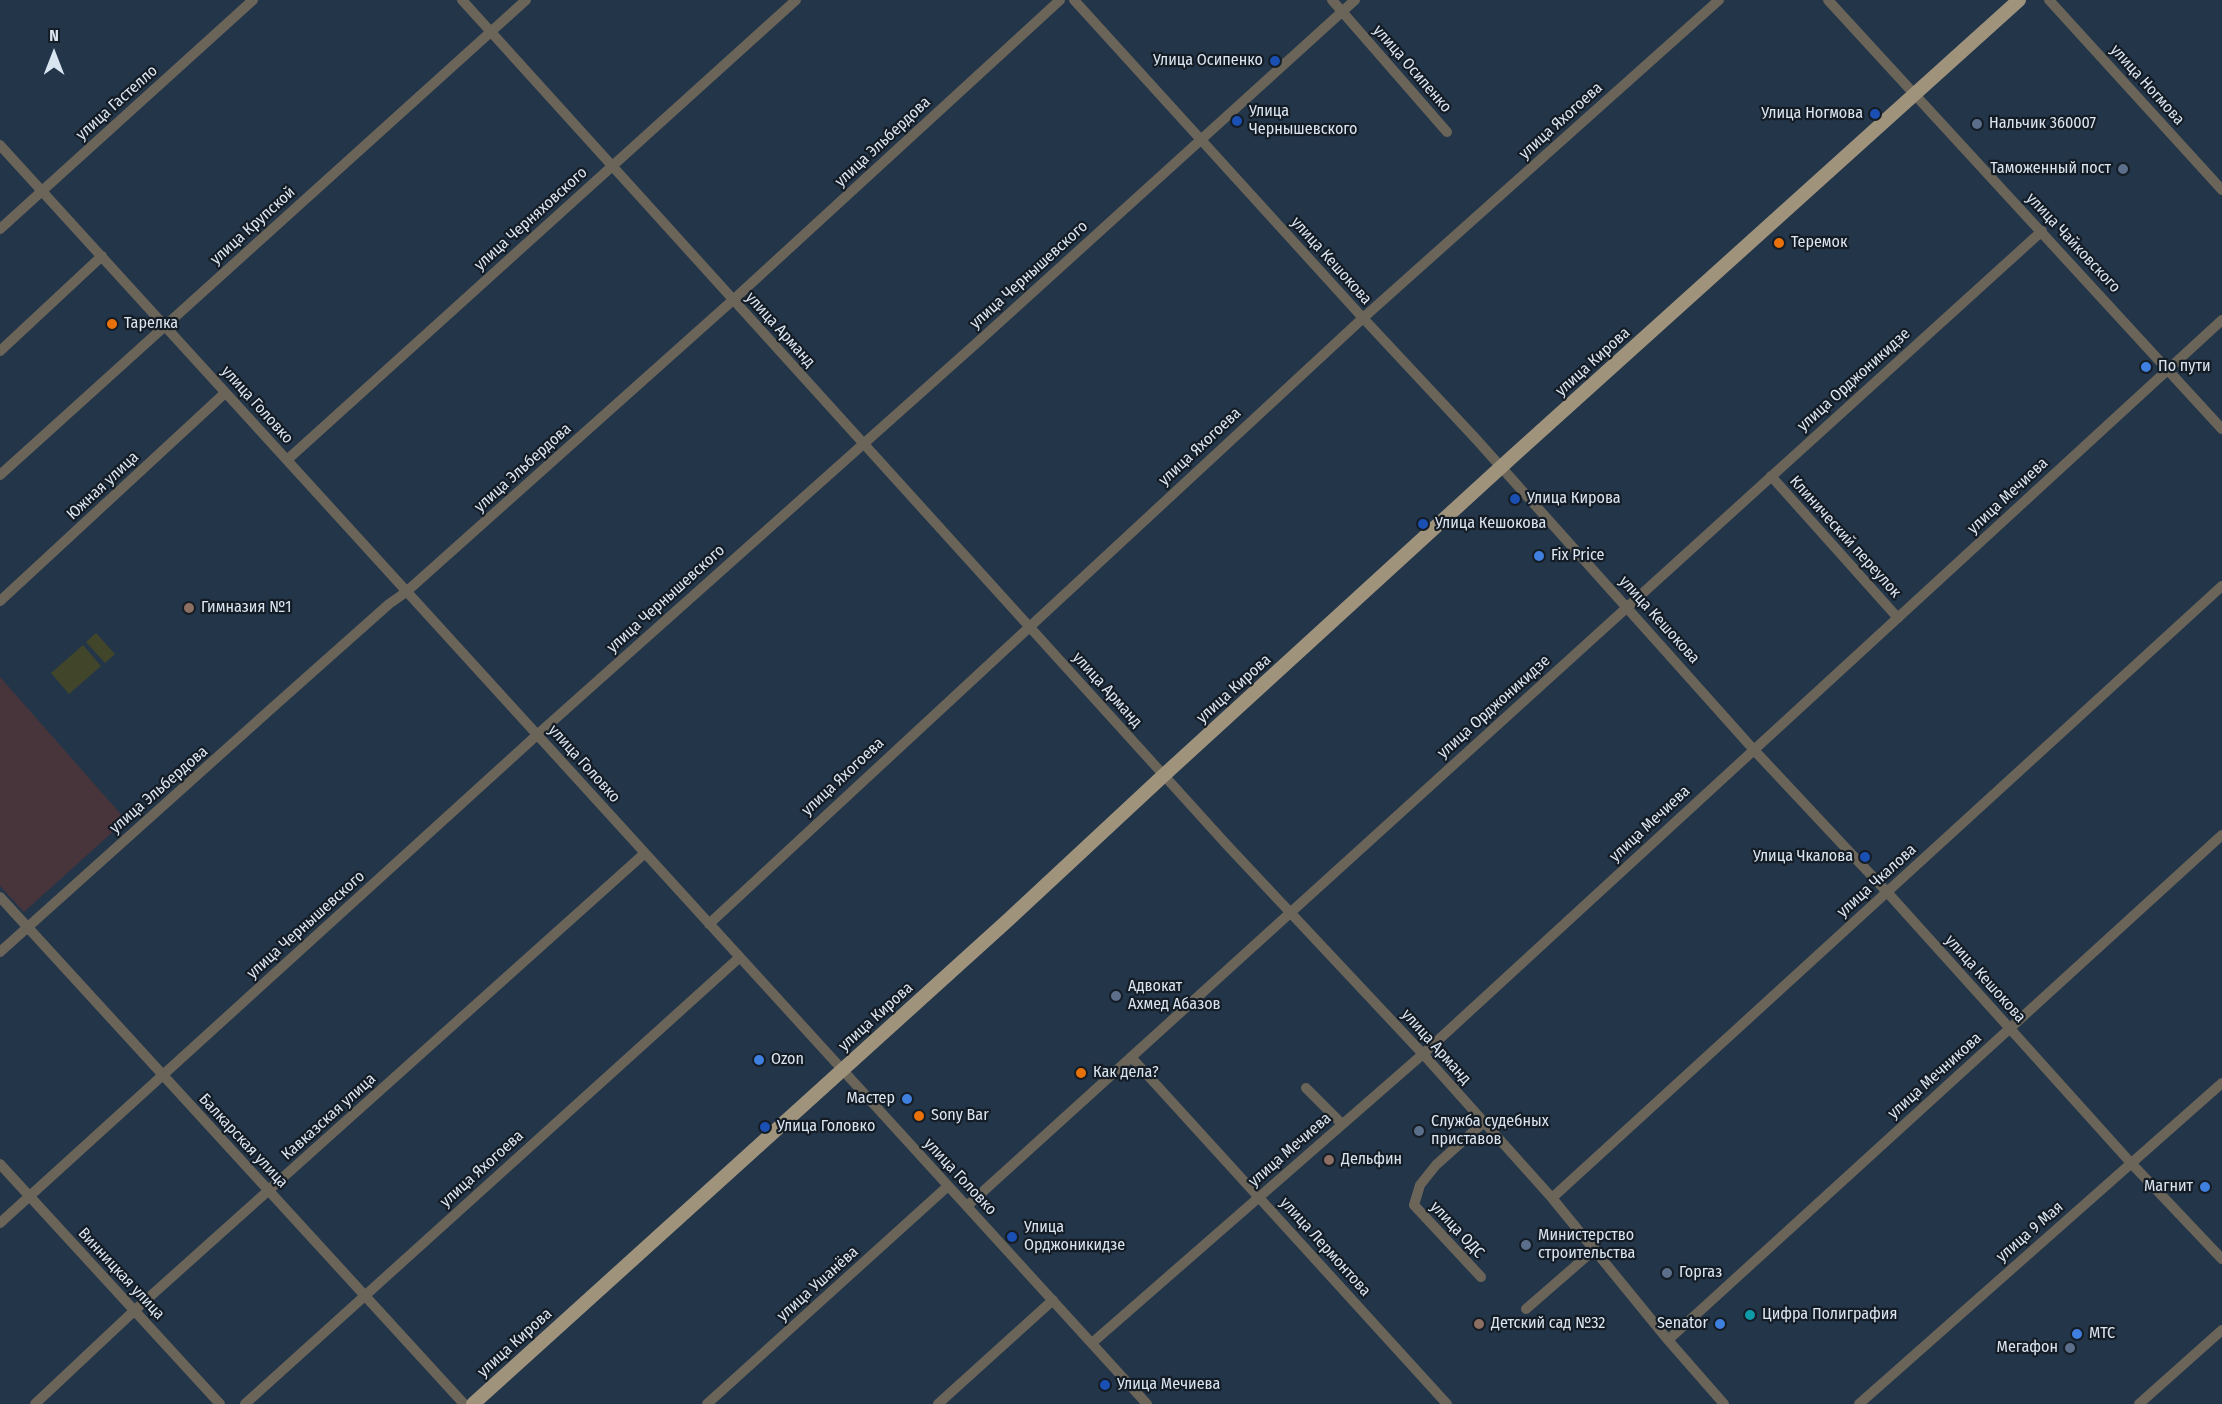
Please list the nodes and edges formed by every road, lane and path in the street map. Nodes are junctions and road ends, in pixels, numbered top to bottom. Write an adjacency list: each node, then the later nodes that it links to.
1 (253, 0): 20 (street, улица Гастелло)
2 (462, 0): 14 (street, улица Арманд)
3 (526, 0): 14 (street, улица Крупской)
4 (796, 0): 19 (street, улица Черняховского)
5 (1060, 0): 25 (street, улица Эльбердова)
6 (1074, 0): 17 (street, улица Кешокова)
7 (1332, 0): 13 (street, улица Осипенко)
8 (1355, 0): 13 (street, улица Чернышевского)
9 (1719, 0): 26 (street, улица Яхогоева)
10 (1828, 0): 15 (street, улица Чайковского)
11 (2019, 0): 15 (main road, улица Кирова)
12 (2049, 0): 21 (street, улица Ногмова)
13 (1342, 12): 16 (street, улица Осипенко); 17 (street, улица Чернышевского)
14 (491, 32): 19 (street, улица Арманд); 28 (street, улица Крупской)
15 (1915, 93): 23 (street, улица Чайковского); 35 (main road, улица Кирова)
16 (1447, 132)
17 (1201, 140): 26 (street, улица Кешокова); 33 (street, улица Чернышевского)
18 (0, 145): 20 (street, улица Головко)
19 (612, 166): 25 (street, улица Арманд); 34 (street, улица Черняховского)
20 (41, 190): 22 (street, улица Гастелло); 24 (street, улица Головко)
21 (2222, 190)
22 (0, 229)
23 (2042, 231): 30 (street, улица Чайковского); 37 (street, улица Орджоникидзе)
24 (102, 256): 28 (street, улица Головко); 29 (street)
25 (733, 300): 33 (street, улица Арманд); 39 (street, улица Эльбердова)
26 (1363, 318): 35 (street, улица Кешокова); 43 (street, улица Яхогоева)
27 (2222, 320): 30 (street, улица Мечиева)
28 (164, 326): 31 (street, улица Головко); 36 (street, улица Крупской)
29 (0, 351)
30 (2168, 369): 32 (street, улица Чайковского); 42 (street, улица Мечиева)
31 (225, 393): 34 (street, улица Головко); 40 (street, Южная улица)
32 (2222, 429)
33 (863, 444): 43 (street, улица Арманд); 44 (street, улица Чернышевского)
34 (287, 460): 39 (street, улица Головко)
35 (1502, 467): 41 (street, улица Кешокова); 46 (main road, улица Кирова)
36 (0, 474)
37 (1771, 476): 41 (street, улица Орджоникидзе); 42 (street, Клинический переулок)
38 (2222, 586): 49 (street, улица Чкалова)
39 (406, 592): 44 (street, улица Головко); 53 (street, улица Эльбердова)
40 (0, 601)
41 (1627, 607): 45 (street, улица Кешокова); 51 (street, улица Орджоникидзе)
42 (1898, 618): 45 (street, улица Мечиева)
43 (1029, 626): 46 (street, улица Арманд); 52 (street, улица Яхогоева)
44 (537, 735): 48 (street, улица Головко); 60 (street, улица Чернышевского)
45 (1754, 750): 49 (street, улица Кешокова); 57 (street, улица Мечиева)
46 (1164, 775): 51 (street, улица Арманд); 59 (main road, улица Кирова)
47 (2222, 835): 56 (street, улица Мечникова)
48 (645, 853): 52 (street, улица Головко); 68 (street, Кавказская улица)
49 (1887, 892): 56 (street, улица Кешокова); 71 (street, улица Чкалова)
50 (0, 897): 53 (street, Балкарская улица)
51 (1291, 912): 57 (street, улица Арманд); 58 (street, улица Орджоникидзе)
52 (709, 924): 55 (street, улица Головко)
53 (28, 928): 54 (street, улица Эльбердова); 60 (street, Балкарская улица)
54 (0, 952)
55 (740, 957): 59 (street, улица Головко); 77 (street, улица Яхогоева)
56 (2010, 1029): 65 (street, улица Кешокова); 82 (street, улица Мечникова)
57 (1424, 1054): 63 (street, улица Арманд); 64 (street, улица Мечиева)
58 (1131, 1057): 70 (street, улица Лермонтова); 72 (street, улица Орджоникидзе)
59 (842, 1070): 67 (street, улица Головко); 88 (main road, улица Кирова)
60 (162, 1075): 68 (street, Балкарская улица); 69 (street, улица Чернышевского)
61 (2222, 1083): 65 (street, улица 9 Мая)
62 (1306, 1089): 64 (street)
63 (1484, 1122): 71 (street, улица Арманд); 76 (street, улица ОДС)
64 (1342, 1124): 70 (street, улица Мечиева)
65 (2132, 1163): 75 (street, улица Кешокова); 94 (street, улица 9 Мая)
66 (0, 1164): 69 (street, Винницкая улица)
67 (948, 1186): 72 (street, улица Головко); 89 (street, улица Ушанёва)
68 (269, 1191): 77 (street, Балкарская улица); 80 (street, Кавказская улица)
69 (29, 1196): 73 (street, улица Чернышевского); 80 (street, Винницкая улица)
70 (1259, 1196): 83 (street, улица Мечиева); 92 (street, улица Лермонтова)
71 (1552, 1198): 74 (street, улица Арманд)
72 (967, 1206): 78 (street, улица Головко)
73 (0, 1223)
74 (1595, 1249): 79 (street); 82 (street, улица Арманд)
75 (2222, 1258)
76 (1481, 1276)
77 (365, 1296): 86 (street, улица Яхогоева); 87 (street, Балкарская улица)
78 (1053, 1300): 83 (street, улица Головко); 90 (street)
79 (1526, 1309)
80 (135, 1310): 84 (street, Кавказская улица); 85 (street, Винницкая улица)
81 (2222, 1330): 95 (street)
82 (1668, 1340): 93 (street, улица Арманд)
83 (1092, 1343): 91 (street, улица Головко)
84 (35, 1404)
85 (220, 1404)
86 (245, 1404)
87 (464, 1404)
88 (473, 1404)
89 (707, 1404)
90 (938, 1404)
91 (1147, 1404)
92 (1447, 1404)
93 (1724, 1404)
94 (1859, 1404)
95 (2139, 1404)

